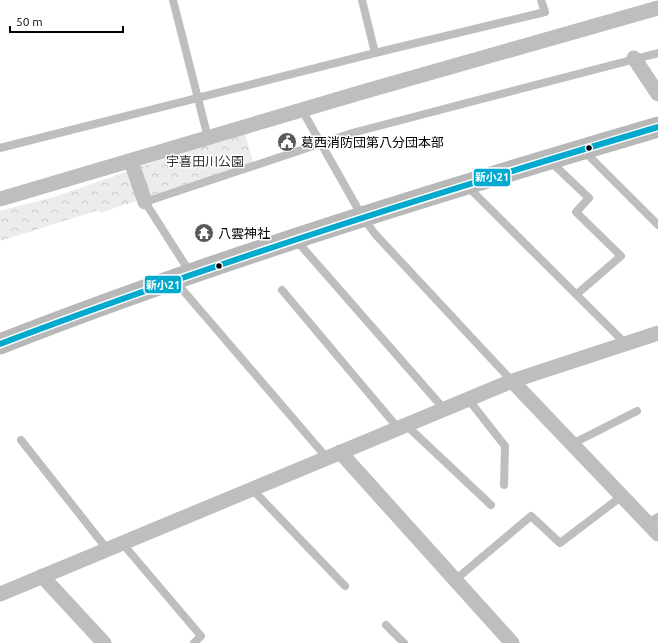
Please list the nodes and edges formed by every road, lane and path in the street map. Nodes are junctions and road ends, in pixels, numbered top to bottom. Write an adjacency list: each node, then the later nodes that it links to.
1 (173, 0): 9 (lane)
2 (362, 0): 5 (lane)
3 (541, 0): 5 (lane)
4 (658, 8): 10 (street)
5 (375, 53): 9 (lane)
6 (658, 53): 7 (lane)
7 (634, 58): 8 (street); 13 (lane)
8 (658, 94)
9 (198, 98): 12 (lane); 14 (lane)
10 (302, 110): 12 (street); 13 (lane)
11 (658, 127): 15 (street)
12 (208, 138): 16 (street)
13 (320, 144): 20 (lane); 21 (lane)
14 (0, 148)
15 (582, 149): 17 (street); 22 (lane)
16 (132, 160): 19 (street); 20 (street)
17 (548, 160): 18 (street); 26 (lane)
18 (465, 184): 21 (street); 26 (lane)
19 (0, 199)
20 (145, 202): 24 (lane)
21 (362, 216): 23 (street); 30 (lane)
22 (658, 225)
23 (296, 240): 24 (street); 32 (lane)
24 (183, 278): 28 (street); 37 (lane)
25 (282, 290): 34 (lane)
26 (577, 294): 29 (lane)
27 (658, 333): 29 (street)
28 (0, 344)
29 (626, 344): 30 (street)
30 (512, 381): 31 (street); 36 (street)
31 (468, 399): 32 (street); 38 (lane)
32 (444, 409): 34 (street)
33 (638, 411): 36 (lane)
34 (402, 427): 37 (street); 41 (lane)
35 (21, 440): 44 (lane)
36 (572, 444): 40 (street)
37 (334, 455): 39 (street); 46 (street)
38 (504, 485)
39 (252, 489): 43 (street); 47 (lane)
40 (622, 496): 42 (street); 46 (lane)
41 (491, 505)
42 (655, 525)
43 (122, 543): 44 (street); 51 (lane)
44 (107, 549): 45 (street)
45 (42, 576): 48 (street); 50 (street)
46 (454, 580): 53 (street)
47 (346, 586)
48 (0, 594)
49 (386, 625): 52 (lane)
50 (104, 643)
51 (194, 643)
52 (404, 643)
53 (512, 643)

